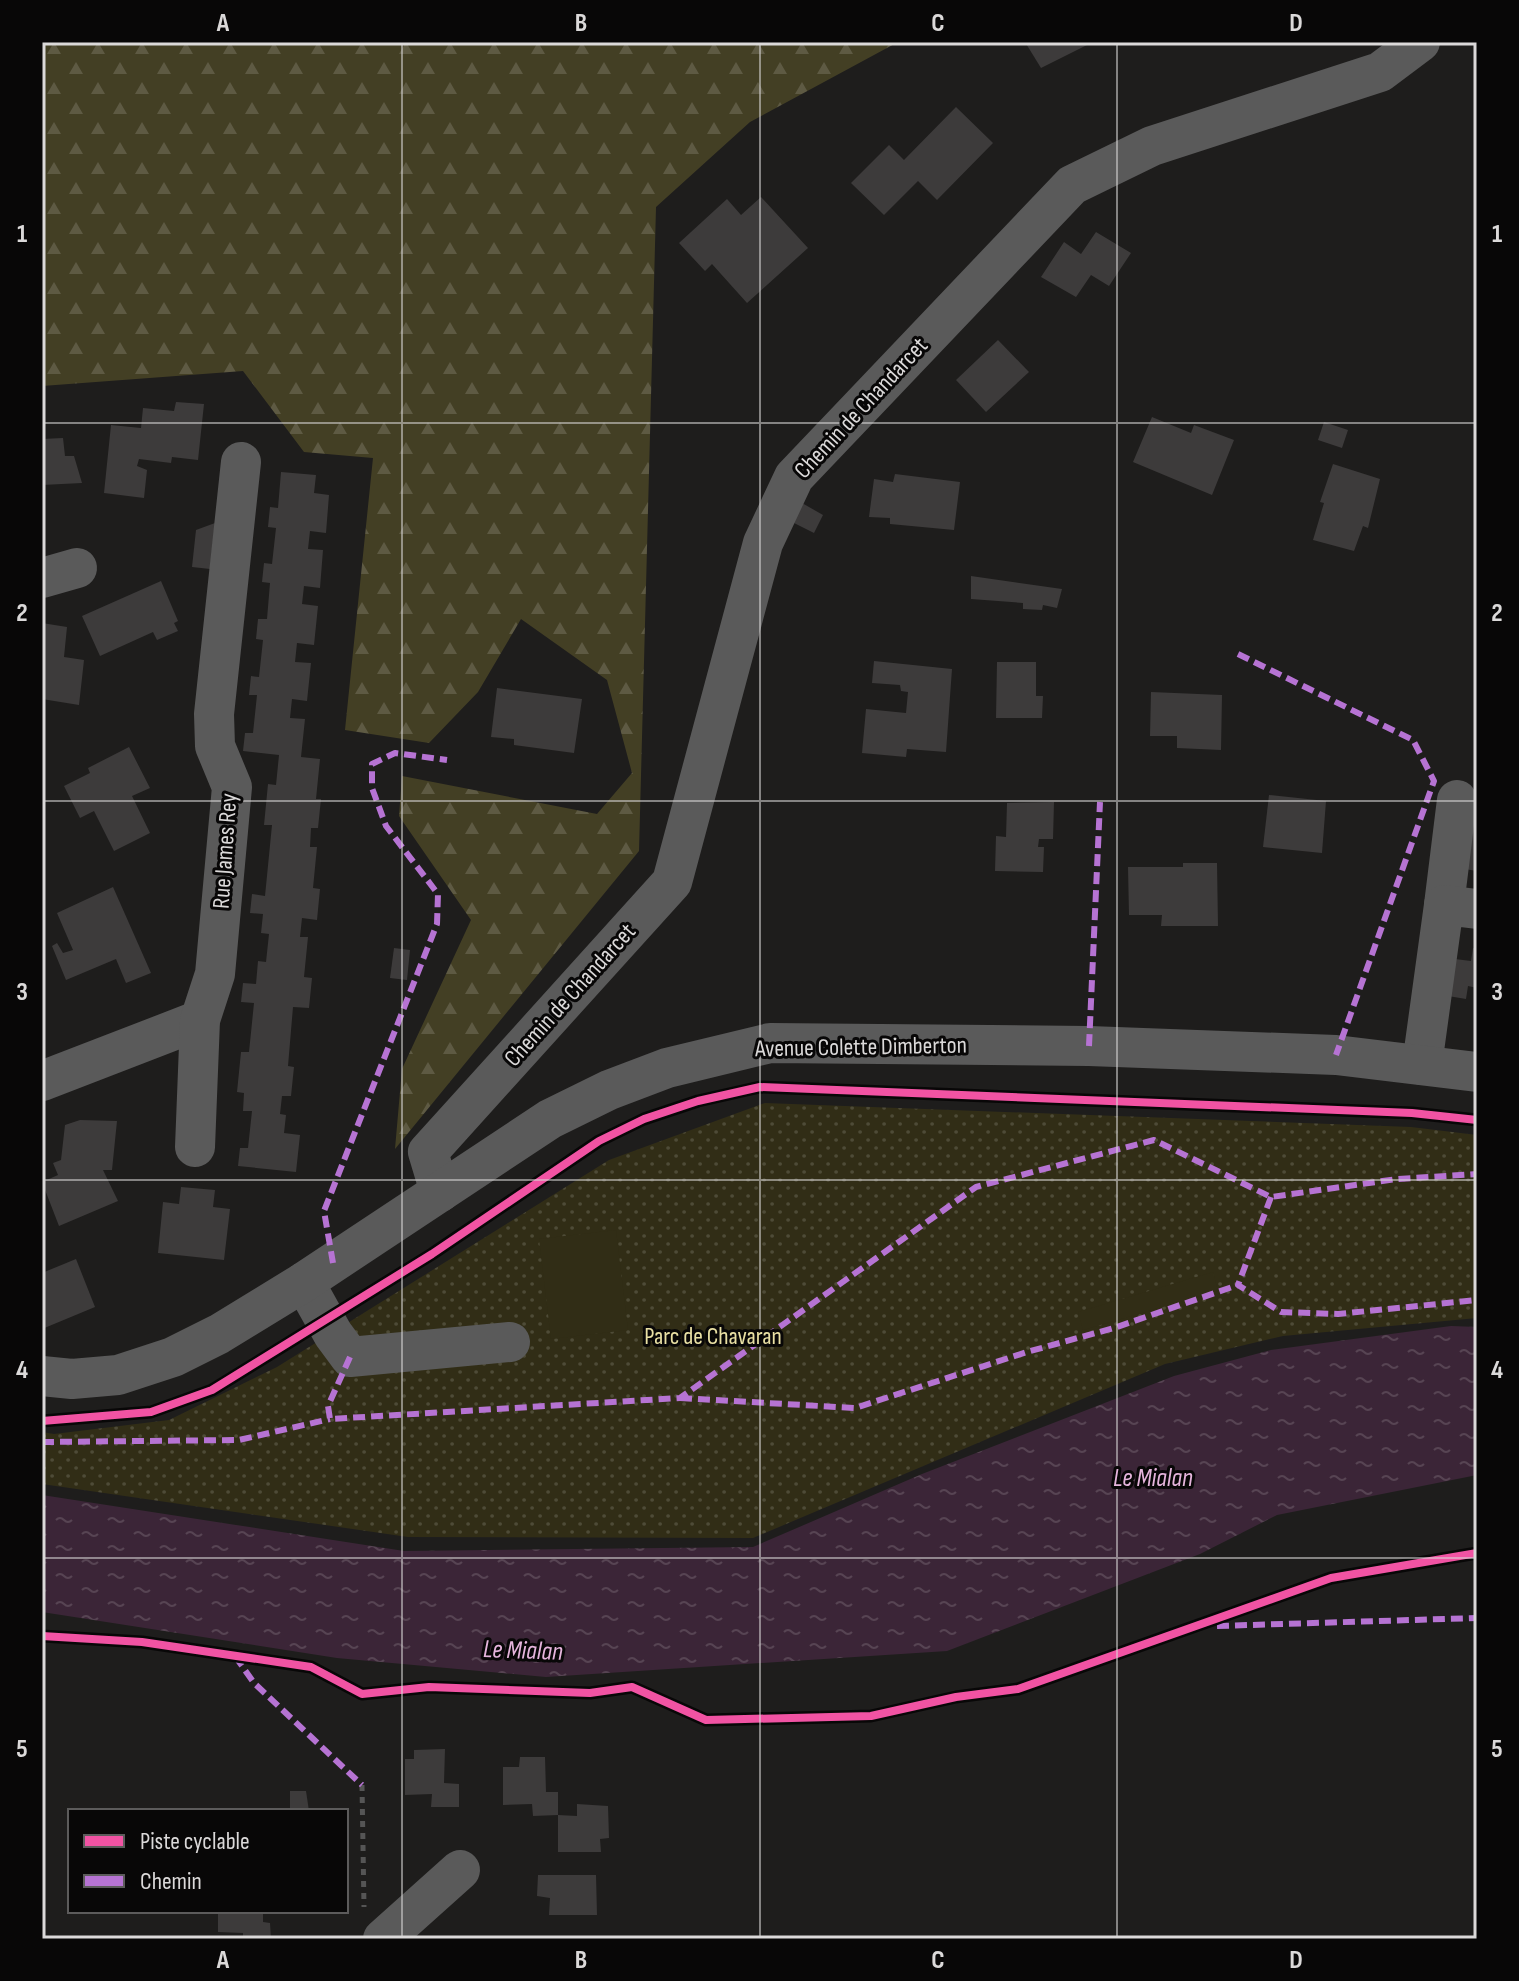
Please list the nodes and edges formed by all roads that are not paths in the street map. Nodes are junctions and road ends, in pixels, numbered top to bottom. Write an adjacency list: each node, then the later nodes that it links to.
1 (1420, 42): 10 (street, Chemin de Chandarcet)
2 (241, 462): 5 (street, Rue James Rey)
3 (1457, 800): 4 (street)
4 (1460, 907): 6 (street)
5 (200, 1020): 8 (street); 9 (street, Rue James Rey)
6 (1422, 1065): 7 (street, Avenue Colette Dimberton); 10 (street, Avenue Colette Dimberton)
7 (1477, 1072)
8 (42, 1081)
9 (195, 1147)
10 (440, 1192): 11 (street, Avenue Colette Dimberton)
11 (304, 1282): 12 (street); 13 (street, Avenue Colette Dimberton)
12 (510, 1342)
13 (42, 1376)
14 (460, 1870): 15 (street)
15 (375, 1928)

